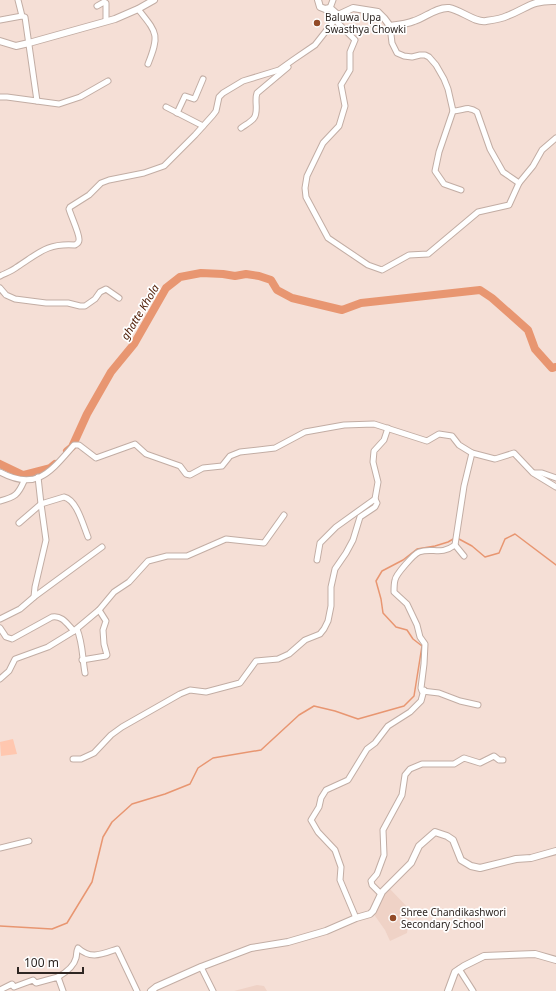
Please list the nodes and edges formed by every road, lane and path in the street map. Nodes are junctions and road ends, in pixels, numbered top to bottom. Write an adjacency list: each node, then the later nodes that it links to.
1 (18, 0): 11 (street)
2 (154, 0): 9 (street)
3 (318, 0): 8 (street)
4 (333, 0): 8 (street)
5 (548, 0): 6 (street); 14 (street)
6 (556, 1)
7 (97, 6): 13 (street)
8 (330, 8): 10 (street)
9 (138, 9): 13 (street); 18 (street)
10 (338, 15): 14 (street); 17 (street); 29 (street)
11 (22, 16): 12 (street); 16 (street)
12 (0, 20)
13 (106, 21): 16 (street)
14 (390, 26): 24 (street)
15 (0, 41): 16 (street)
16 (29, 43): 22 (street)
17 (299, 56): 26 (street); 27 (street)
18 (148, 64)
19 (203, 79): 25 (street)
20 (108, 81): 22 (street)
21 (0, 97): 22 (street)
22 (37, 100)
23 (166, 107): 25 (street)
24 (453, 110): 29 (street); 30 (street)
25 (177, 113): 26 (street)
26 (203, 126): 31 (street)
27 (241, 128)
28 (556, 138): 29 (street)
29 (519, 183)
30 (460, 190)
31 (0, 276)
32 (0, 288): 33 (street)
33 (119, 298)
34 (388, 428): 35 (street); 38 (street); 42 (street)
35 (472, 453): 37 (street); 48 (street)
36 (0, 472): 40 (street)
37 (533, 473): 39 (street); 41 (street)
38 (38, 477): 40 (street); 44 (street)
39 (556, 478)
40 (24, 480): 43 (street)
41 (556, 488)
42 (375, 499): 51 (street); 62 (street)
43 (0, 501)
44 (40, 504): 46 (street); 47 (street); 52 (street)
45 (284, 515): 53 (street)
46 (19, 523)
47 (88, 536)
48 (455, 545): 50 (street); 60 (street)
49 (102, 546): 52 (street)
50 (464, 556)
51 (318, 560)
52 (34, 596): 54 (street)
53 (99, 610): 56 (street); 57 (street)
54 (0, 619)
55 (0, 628): 56 (street)
56 (75, 630): 57 (street); 59 (street)
57 (82, 660): 58 (street)
58 (85, 673)
59 (0, 679)
60 (424, 690): 61 (street); 68 (street)
61 (478, 705)
62 (73, 759)
63 (503, 760): 67 (street)
64 (29, 840): 65 (street)
65 (0, 848)
66 (556, 851): 67 (street)
67 (381, 894): 68 (street)
68 (356, 918): 70 (street)
69 (556, 960): 71 (street)
70 (201, 967): 76 (street); 77 (street)
71 (459, 969): 78 (street); 79 (street)
72 (58, 977): 73 (street); 74 (street); 75 (street)
73 (0, 990)
74 (63, 991)
75 (137, 991)
76 (151, 991)
77 (213, 991)
78 (448, 991)
79 (473, 991)

